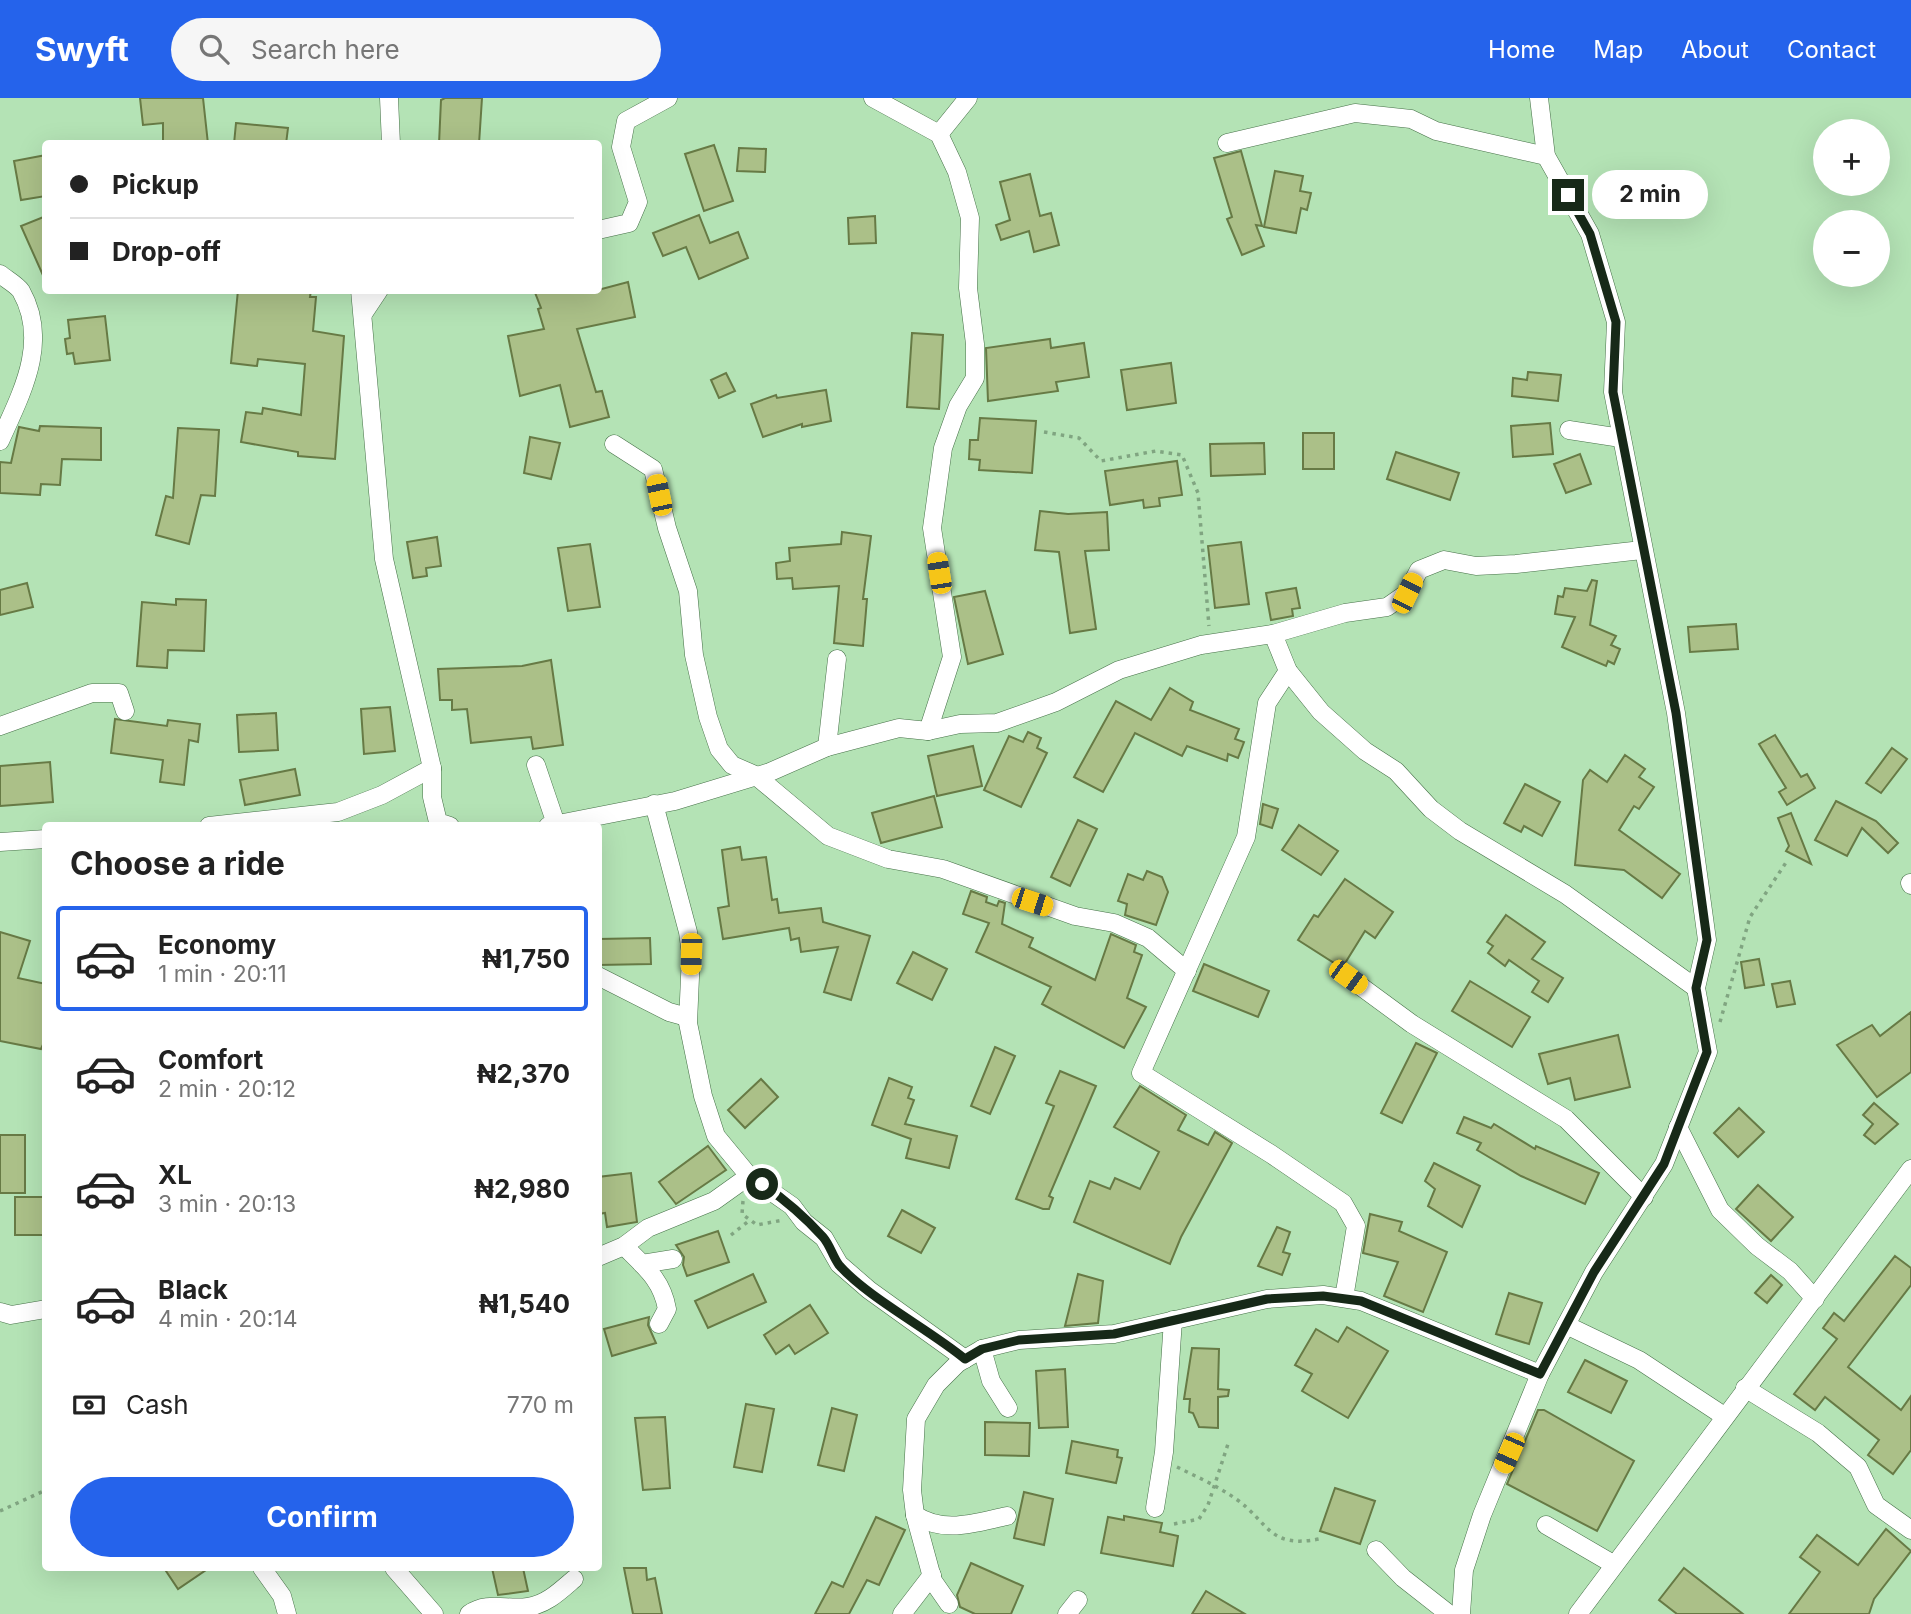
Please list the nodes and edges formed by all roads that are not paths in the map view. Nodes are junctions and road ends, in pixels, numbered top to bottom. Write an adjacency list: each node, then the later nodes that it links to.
1 (389, 98): 7 (street)
2 (668, 98): 10 (street)
3 (873, 98): 6 (street)
4 (968, 98): 6 (street)
5 (1539, 98): 9 (street)
6 (939, 134): 25 (street)
7 (391, 140)
8 (1227, 143): 9 (street)
9 (1546, 156): 16 (street)
10 (602, 229)
11 (0, 274): 17 (street)
12 (360, 294): 14 (street)
13 (376, 294): 14 (street)
14 (363, 314): 28 (street)
15 (1569, 430): 16 (street)
16 (1621, 438): 19 (street)
17 (0, 441)
18 (614, 444): 29 (street)
19 (1642, 550): 20 (street); 40 (street)
20 (1273, 634): 22 (street); 25 (street)
21 (837, 659): 26 (street)
22 (1289, 671): 37 (street); 40 (street)
23 (125, 711): 24 (street)
24 (0, 726)
25 (928, 731): 26 (street)
26 (827, 747): 29 (street)
27 (536, 765): 33 (street)
28 (432, 768): 31 (street); 32 (street)
29 (755, 775): 30 (street); 37 (street)
30 (654, 804): 34 (street); 41 (street)
31 (246, 822)
32 (441, 822)
33 (551, 822)
34 (571, 822)
35 (42, 839): 36 (street)
36 (0, 842)
37 (1187, 971): 50 (street)
38 (1348, 977): 45 (street)
39 (602, 978): 41 (street)
40 (1696, 988): 42 (street)
41 (687, 1017): 44 (street)
42 (1678, 1127): 45 (street); 51 (street)
43 (1911, 1169): 51 (street)
44 (749, 1175): 46 (street); 58 (street)
45 (1644, 1197): 56 (street)
46 (624, 1247): 47 (street); 49 (street)
47 (602, 1255)
48 (673, 1258): 49 (street)
49 (642, 1264): 55 (street)
50 (1344, 1298): 54 (street); 59 (street)
51 (1815, 1299): 60 (street)
52 (42, 1310): 53 (street)
53 (0, 1311)
54 (1172, 1321): 57 (street); 63 (street)
55 (659, 1324)
56 (1566, 1325): 59 (street); 62 (street)
57 (982, 1349): 58 (street); 61 (street)
58 (965, 1359): 64 (street)
59 (1540, 1374): 82 (street)
60 (1745, 1388): 62 (street); 67 (street)
61 (1008, 1408)
62 (1724, 1416): 69 (street)
63 (1155, 1508)
64 (915, 1515): 65 (street); 72 (street)
65 (1007, 1516)
66 (1546, 1525): 69 (street)
67 (1911, 1530)
68 (1376, 1550): 81 (street)
69 (1614, 1564): 76 (street)
70 (264, 1571): 77 (street)
71 (397, 1571): 78 (street)
72 (932, 1575): 74 (street); 80 (street)
73 (574, 1579): 75 (street)
74 (948, 1604)
75 (540, 1609): 79 (street)
76 (1583, 1612)
77 (286, 1614)
78 (434, 1614)
79 (469, 1614)
80 (902, 1614)
81 (1448, 1614)
82 (1461, 1614)

